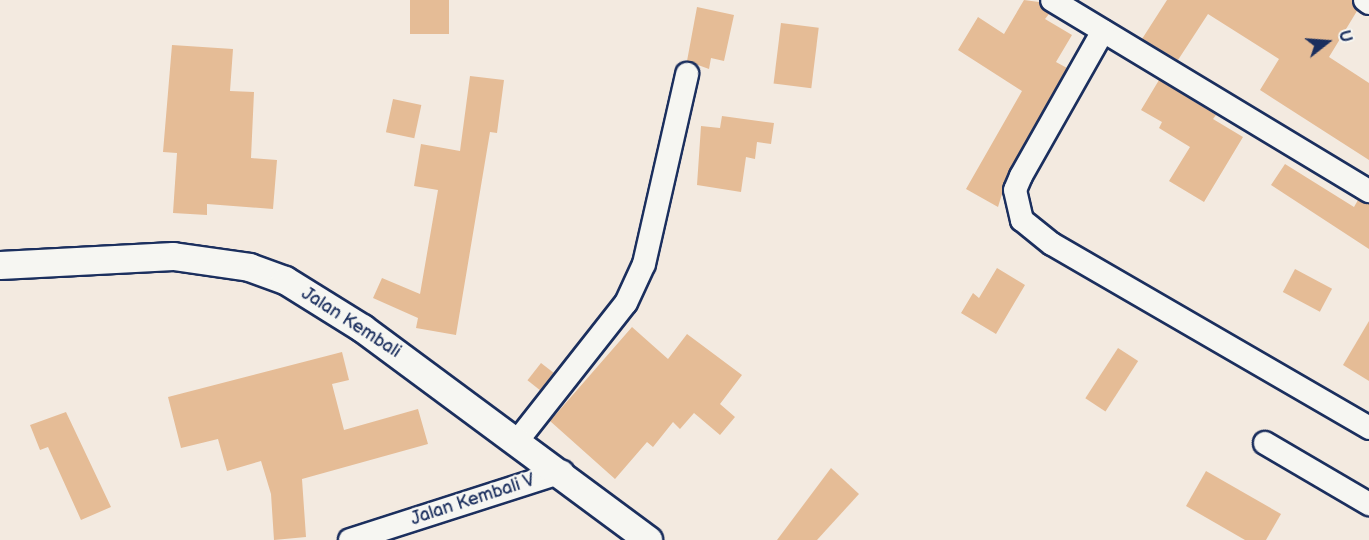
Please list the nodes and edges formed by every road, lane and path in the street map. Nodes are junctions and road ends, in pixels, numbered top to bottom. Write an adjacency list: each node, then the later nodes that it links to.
1 (1053, 0): 4 (street)
2 (1365, 0): 3 (street)
3 (1369, 3)
4 (1103, 31): 6 (street); 8 (street)
5 (687, 75): 9 (street)
6 (1369, 191)
7 (0, 265): 9 (street, Jalan Kembali)
8 (1369, 428)
9 (518, 440): 11 (street, Jalan Kembali)
10 (1265, 443): 12 (street)
11 (562, 472): 13 (street, Jalan Kembali V); 14 (street, Jalan Kembali)
12 (1369, 504)
13 (350, 540)
14 (648, 540)

